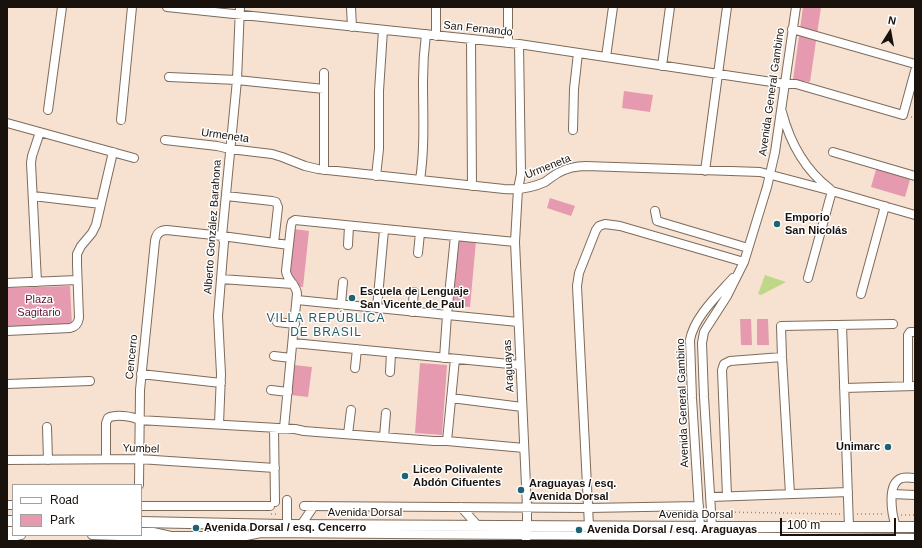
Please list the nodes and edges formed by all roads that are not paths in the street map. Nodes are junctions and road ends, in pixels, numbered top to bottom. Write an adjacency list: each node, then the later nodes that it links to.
1 (62, 7): 32 (street)
2 (132, 7): 33 (street)
3 (167, 7): 11 (street, San Fernando)
4 (352, 7): 12 (street)
5 (436, 7): 16 (street)
6 (508, 7): 18 (street)
7 (613, 7): 21 (street)
8 (670, 7): 23 (street)
9 (727, 7): 26 (street)
10 (796, 7): 13 (street, Avenida General Gambino)
11 (240, 11): 12 (street, San Fernando); 28 (street, Alberto González Barahona)
12 (352, 27): 14 (street, San Fernando)
13 (792, 29): 22 (street); 29 (street, Avenida General Gambino)
14 (383, 30): 15 (street, San Fernando); 45 (street)
15 (426, 34): 16 (street, San Fernando); 47 (street)
16 (436, 36): 17 (street, San Fernando)
17 (471, 39): 18 (street, San Fernando); 48 (street)
18 (508, 43): 19 (street, San Fernando)
19 (519, 44): 20 (street, San Fernando); 49 (street, Araguayas)
20 (578, 53): 21 (street, San Fernando); 35 (street)
21 (606, 58): 23 (street, San Fernando)
22 (915, 64)
23 (662, 66): 26 (street, San Fernando)
24 (915, 71): 29 (street, San Fernando)
25 (324, 73): 30 (street)
26 (718, 74): 29 (street, San Fernando); 43 (street)
27 (169, 77): 28 (street)
28 (237, 80): 30 (street); 38 (street, Alberto González Barahona)
29 (785, 84): 31 (street, Avenida General Gambino)
30 (324, 89): 42 (street)
31 (781, 108): 44 (street, Avenida General Gambino); 50 (street)
32 (48, 110)
33 (121, 120)
34 (7, 123): 36 (street)
35 (574, 130)
36 (40, 132): 39 (street); 51 (street)
37 (165, 140): 38 (street, Urmeneta)
38 (230, 148): 42 (street, Urmeneta); 52 (street, Alberto González Barahona)
39 (113, 152): 41 (street); 53 (street)
40 (833, 152): 46 (street)
41 (134, 158)
42 (324, 170): 45 (street, Urmeneta)
43 (705, 170): 44 (street, Urmeneta); 49 (street, Urmeneta)
44 (770, 175): 50 (street, Urmeneta); 66 (street, Avenida General Gambino)
45 (376, 176): 47 (street, Urmeneta)
46 (915, 176)
47 (420, 180): 48 (street, Urmeneta)
48 (472, 186): 49 (street, Urmeneta)
49 (518, 189): 62 (street, Araguayas)
50 (832, 191): 54 (street, Urmeneta); 70 (street)
51 (33, 196): 53 (street); 73 (street)
52 (226, 196): 60 (street, Alberto González Barahona); 63 (street)
53 (101, 204): 72 (street)
54 (885, 206): 56 (street, Urmeneta); 78 (street)
55 (655, 211): 66 (street)
56 (915, 215)
57 (350, 226): 58 (street); 64 (street); 65 (street)
58 (384, 230): 59 (street); 81 (street)
59 (420, 233): 61 (street); 67 (street)
60 (222, 236): 63 (street); 71 (street, Alberto González Barahona); 102 (street, Cencerro)
61 (455, 236): 62 (street); 83 (street)
62 (515, 242): 85 (street, Araguayas)
63 (274, 243): 64 (street)
64 (289, 245): 76 (street)
65 (348, 245)
66 (748, 248): 68 (street, Avenida General Gambino)
67 (418, 252)
68 (744, 262): 69 (street, Avenida General Gambino); 146 (street)
69 (740, 270): 110 (street, Avenida General Gambino); 112 (street, Avenida General Gambino)
70 (808, 278)
71 (221, 279): 76 (street); 104 (street, Alberto González Barahona)
72 (77, 280): 73 (street); 89 (street)
73 (37, 282): 75 (street)
74 (343, 282): 80 (street)
75 (7, 283)
76 (293, 284): 79 (street)
77 (414, 292): 82 (street)
78 (861, 294)
79 (297, 300): 80 (street); 86 (street)
80 (341, 304): 81 (street)
81 (376, 308): 82 (street)
82 (412, 312): 83 (street)
83 (447, 315): 85 (street); 97 (street)
84 (277, 322): 86 (street)
85 (518, 322): 99 (street, Araguayas)
86 (295, 324): 91 (street)
87 (893, 324): 88 (street)
88 (842, 325): 95 (street); 107 (street)
89 (7, 330)
90 (915, 332): 106 (street)
91 (293, 343): 92 (street); 96 (street)
92 (357, 350): 93 (street); 100 (street)
93 (391, 353): 97 (street); 101 (street)
94 (274, 356): 96 (street)
95 (782, 357): 133 (street); 136 (street)
96 (291, 358): 109 (street)
97 (444, 358): 98 (street)
98 (455, 359): 99 (street); 111 (street)
99 (520, 365): 113 (street, Araguayas)
100 (355, 368)
101 (390, 372)
102 (141, 374): 104 (street); 116 (street, Cencerro)
103 (90, 381): 105 (street)
104 (222, 383): 117 (street, Alberto González Barahona)
105 (7, 384)
106 (912, 386): 107 (street)
107 (844, 388): 132 (street)
108 (271, 390): 109 (street)
109 (288, 392): 120 (street)
110 (704, 397): 112 (street); 137 (street, Avenida General Gambino)
111 (451, 398): 113 (street); 123 (street)
112 (692, 398): 143 (street, Avenida General Gambino)
113 (522, 407): 124 (street, Araguayas)
114 (351, 410): 121 (street)
115 (386, 413): 122 (street)
116 (139, 420): 117 (street); 125 (street); 126 (street, Cencerro)
117 (219, 424): 119 (street)
118 (47, 427): 128 (street)
119 (274, 428): 120 (street); 129 (street)
120 (284, 428): 121 (street)
121 (348, 434): 122 (street)
122 (384, 437): 123 (street)
123 (447, 441): 124 (street)
124 (524, 448): 145 (street, Araguayas)
125 (106, 459): 126 (street, Yumbel); 128 (street, Yumbel)
126 (139, 459): 129 (street, Yumbel); 131 (street, Cencerro)
127 (7, 460): 128 (street, Yumbel)
128 (48, 460)
129 (275, 468): 140 (street)
130 (915, 478): 134 (street)
131 (139, 484)
132 (848, 492): 133 (street); 152 (street)
133 (790, 494): 136 (street)
134 (892, 494): 135 (street); 139 (street)
135 (915, 494)
136 (727, 496): 137 (street)
137 (711, 497): 159 (street, Avenida General Gambino)
138 (287, 500): 156 (street)
139 (892, 505): 153 (street); 154 (street)
140 (142, 506)
141 (304, 506): 142 (street, Avenida Dorsal)
142 (314, 506): 144 (street, Avenida Dorsal); 148 (street, Avenida Dorsal)
143 (699, 506): 146 (street, Avenida Dorsal); 151 (street, Avenida General Gambino)
144 (461, 507): 145 (street, Avenida Dorsal); 149 (street)
145 (527, 508): 146 (street, Avenida Dorsal); 158 (street, Araguayas)
146 (588, 508): 150 (street)
147 (142, 522): 156 (main road, Avenida Dorsal)
148 (301, 525): 149 (main road, Avenida Dorsal); 156 (main road, Avenida Dorsal)
149 (477, 525): 158 (main road, Avenida Dorsal)
150 (589, 526): 151 (main road, Avenida Dorsal); 158 (main road, Avenida Dorsal)
151 (700, 527): 159 (main road, Avenida Dorsal)
152 (849, 527): 153 (main road, Avenida Dorsal); 159 (main road, Avenida Dorsal)
153 (881, 527): 154 (main road, Avenida Dorsal)
154 (896, 527): 155 (main road, Avenida Dorsal)
155 (915, 527)
156 (284, 531): 157 (street); 158 (street)
157 (142, 532)
158 (527, 534): 159 (street)
159 (711, 535): 161 (street)
160 (117, 536): 162 (street)
161 (915, 538)
162 (242, 541)

